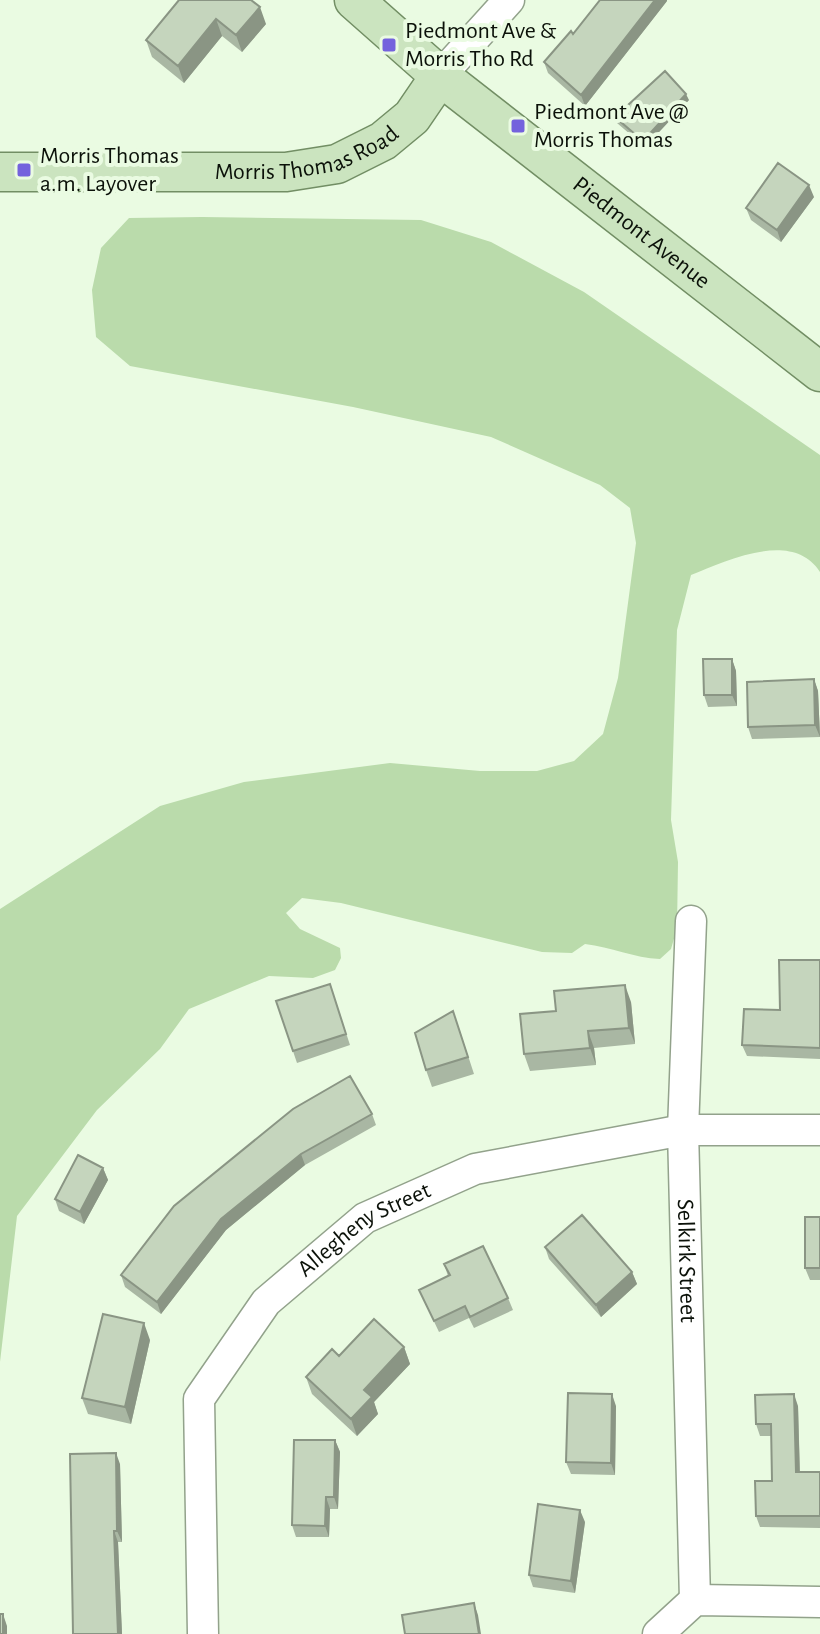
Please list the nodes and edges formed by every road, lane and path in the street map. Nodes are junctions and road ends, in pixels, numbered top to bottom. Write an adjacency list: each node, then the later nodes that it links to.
1 (354, 0): 3 (main road, Piedmont Avenue)
2 (509, 0): 3 (street)
3 (440, 76): 4 (main road, Morris Thomas Road); 5 (main road, Piedmont Avenue)
4 (0, 172)
5 (820, 372)
6 (691, 921): 7 (street, Selkirk Street)
7 (683, 1130): 8 (street, Allegheny Street); 9 (street, Selkirk Street); 11 (street, Allegheny Street)
8 (820, 1130)
9 (695, 1600): 10 (street); 12 (street)
10 (820, 1602)
11 (203, 1634)
12 (658, 1634)

